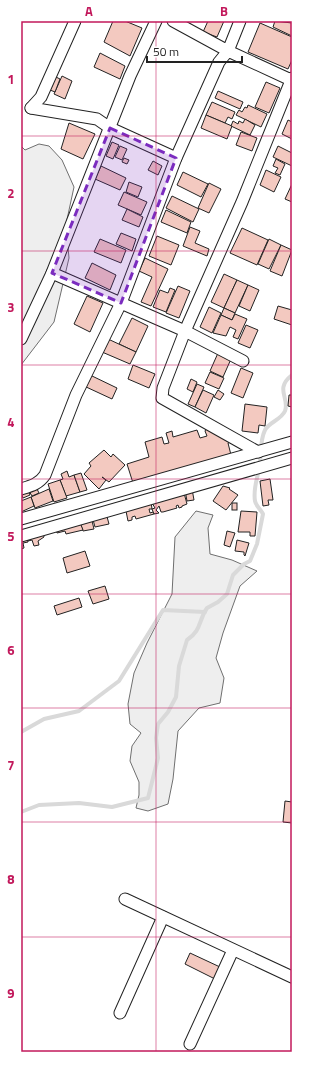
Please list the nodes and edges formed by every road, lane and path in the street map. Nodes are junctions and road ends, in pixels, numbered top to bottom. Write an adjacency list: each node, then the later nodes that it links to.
1 (75, 21): 7 (street)
2 (156, 21): 7 (street)
3 (173, 21): 5 (street)
4 (240, 21): 5 (street)
5 (228, 51): 6 (street); 8 (street)
6 (291, 79): 11 (street)
7 (110, 128): 8 (street); 9 (street)
8 (176, 158): 10 (street)
9 (52, 273): 10 (street); 12 (street)
10 (121, 303): 11 (street); 17 (street)
11 (185, 331): 13 (street); 15 (street)
12 (21, 339)
13 (243, 361)
14 (292, 442): 15 (street)
15 (258, 452): 18 (street)
16 (292, 458): 19 (street)
17 (21, 489)
18 (21, 519)
19 (21, 536)
20 (125, 899): 21 (street)
21 (163, 917): 22 (street); 24 (street)
22 (233, 950): 23 (street); 25 (street)
23 (292, 977)
24 (120, 1013)
25 (190, 1044)

